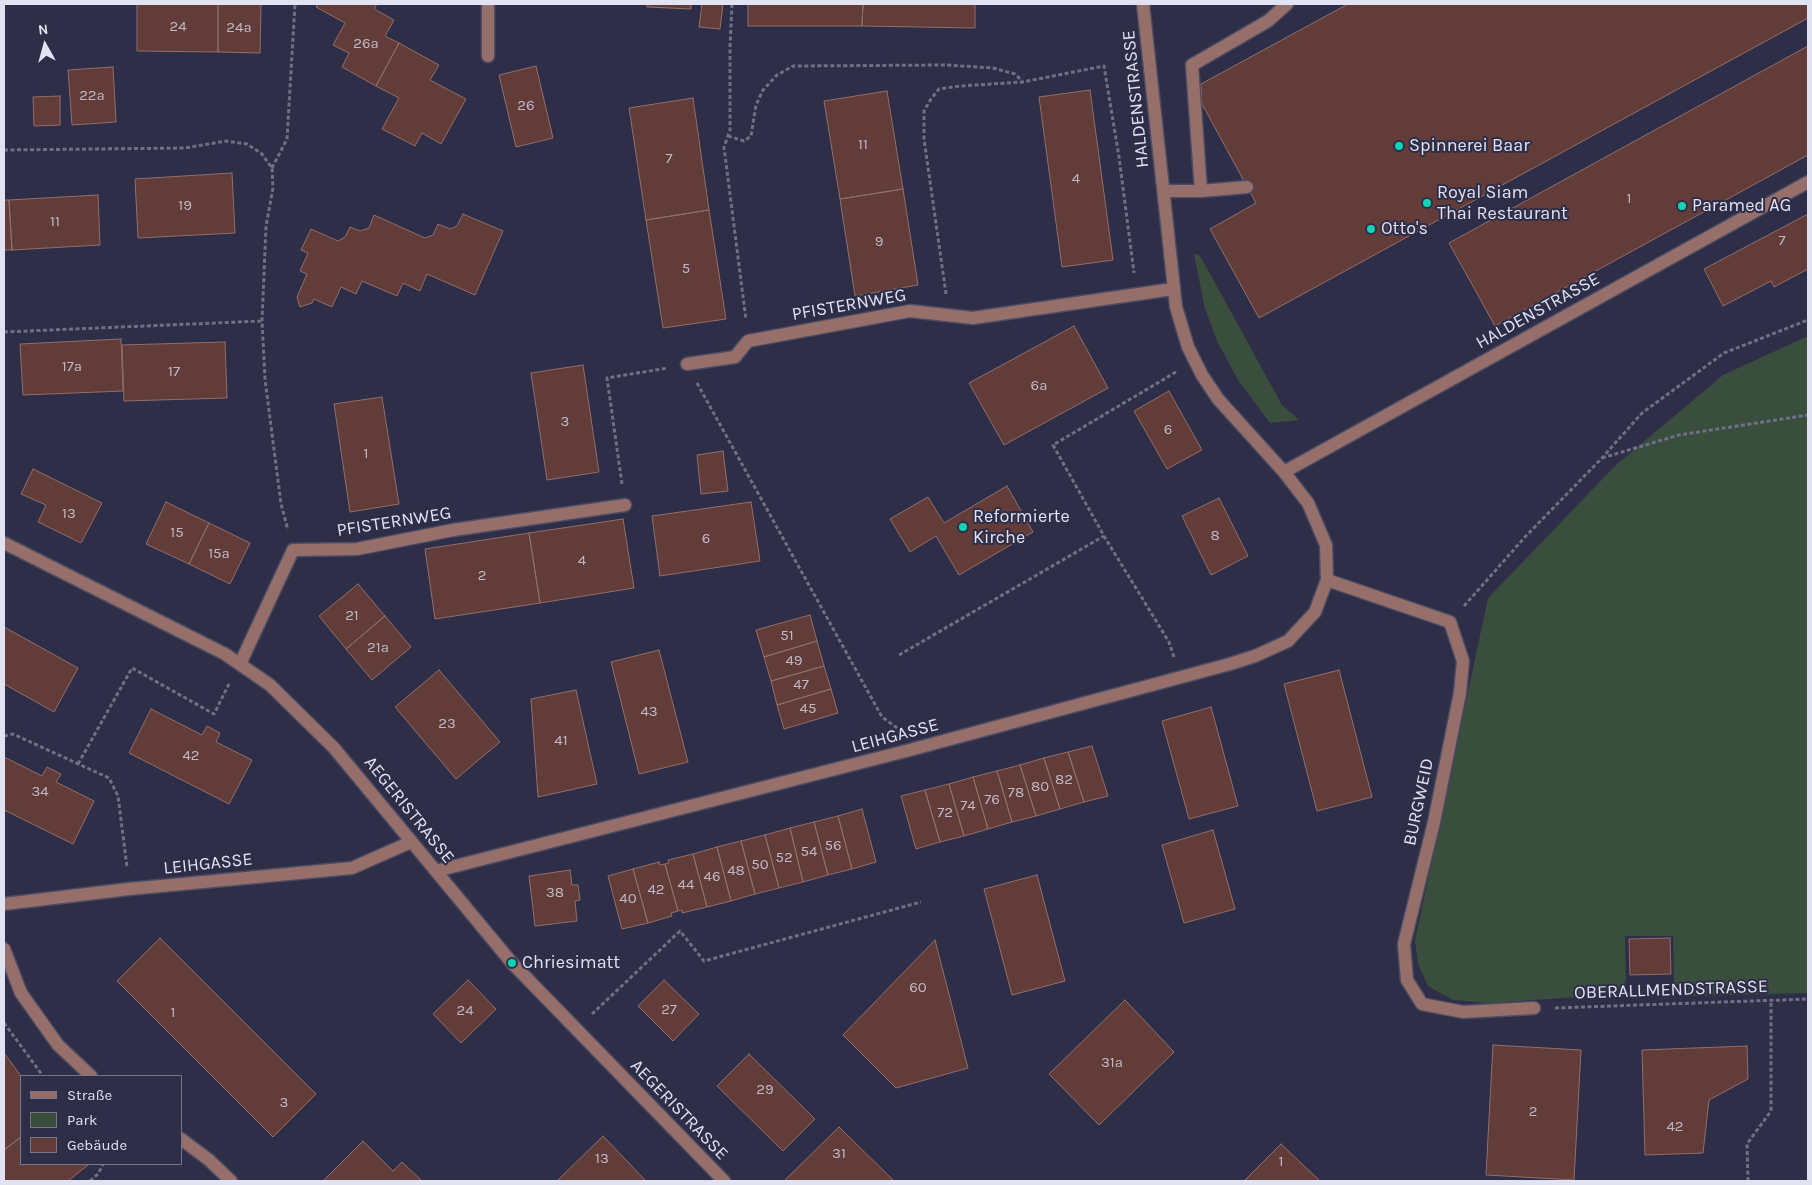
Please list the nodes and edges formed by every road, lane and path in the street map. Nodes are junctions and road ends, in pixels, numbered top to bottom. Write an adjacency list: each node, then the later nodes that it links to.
1 (295, 4): 10 (path)
2 (488, 4): 6 (street)
3 (732, 4): 8 (path)
4 (1143, 4): 14 (street, HALDENSTRASSE)
5 (1287, 4): 13 (street)
6 (488, 56)
7 (1022, 82): 8 (path); 16 (path); 17 (path)
8 (728, 136): 21 (path)
9 (4, 150): 10 (path)
10 (272, 168): 19 (path)
11 (1808, 182): 26 (street, HALDENSTRASSE)
12 (1247, 187): 13 (street)
13 (1201, 190): 14 (street)
14 (1164, 191): 15 (street, HALDENSTRASSE)
15 (1173, 290): 16 (street, PFISTERNWEG); 22 (street, HALDENSTRASSE)
16 (1137, 294): 17 (street, PFISTERNWEG)
17 (949, 315): 21 (street, PFISTERNWEG)
18 (1808, 320): 25 (path)
19 (262, 321): 20 (path); 30 (path)
20 (4, 332)
21 (748, 341): 23 (street)
22 (1194, 361): 26 (street, HALDENSTRASSE); 28 (path)
23 (687, 364): 27 (path); 37 (path)
24 (1808, 415): 25 (path)
25 (1602, 458): 32 (path)
26 (1284, 472): 31 (street, HALDENSTRASSE)
27 (625, 505): 30 (street, PFISTERNWEG)
28 (1104, 536): 33 (path); 35 (path)
29 (4, 543): 34 (street, AEGERISTRASSE)
30 (293, 550): 34 (street)
31 (1327, 580): 32 (street); 35 (street, LEIHGASSE)
32 (1450, 622): 47 (street, BURGWEID)
33 (899, 656)
34 (240, 664): 38 (path); 39 (street, AEGERISTRASSE)
35 (1180, 677): 37 (street, LEIHGASSE)
36 (4, 736): 38 (path)
37 (906, 751): 40 (street, LEIHGASSE)
38 (78, 764): 41 (path)
39 (411, 842): 40 (street, AEGERISTRASSE); 41 (street, LEIHGASSE)
40 (436, 871): 56 (street, AEGERISTRASSE)
41 (129, 889): 43 (street, LEIHGASSE)
42 (921, 902): 48 (path)
43 (4, 904)
44 (4, 949): 51 (street)
45 (1808, 999): 46 (path, OBERALLMENDSTRASSE)
46 (1771, 1000): 47 (path, OBERALLMENDSTRASSE); 57 (path)
47 (1534, 1008)
48 (592, 1014)
49 (4, 1024): 50 (path)
50 (42, 1075)
51 (90, 1075)
52 (182, 1140): 55 (street)
53 (102, 1165): 54 (path)
54 (90, 1181)
55 (232, 1181)
56 (724, 1181)
57 (1748, 1181)

